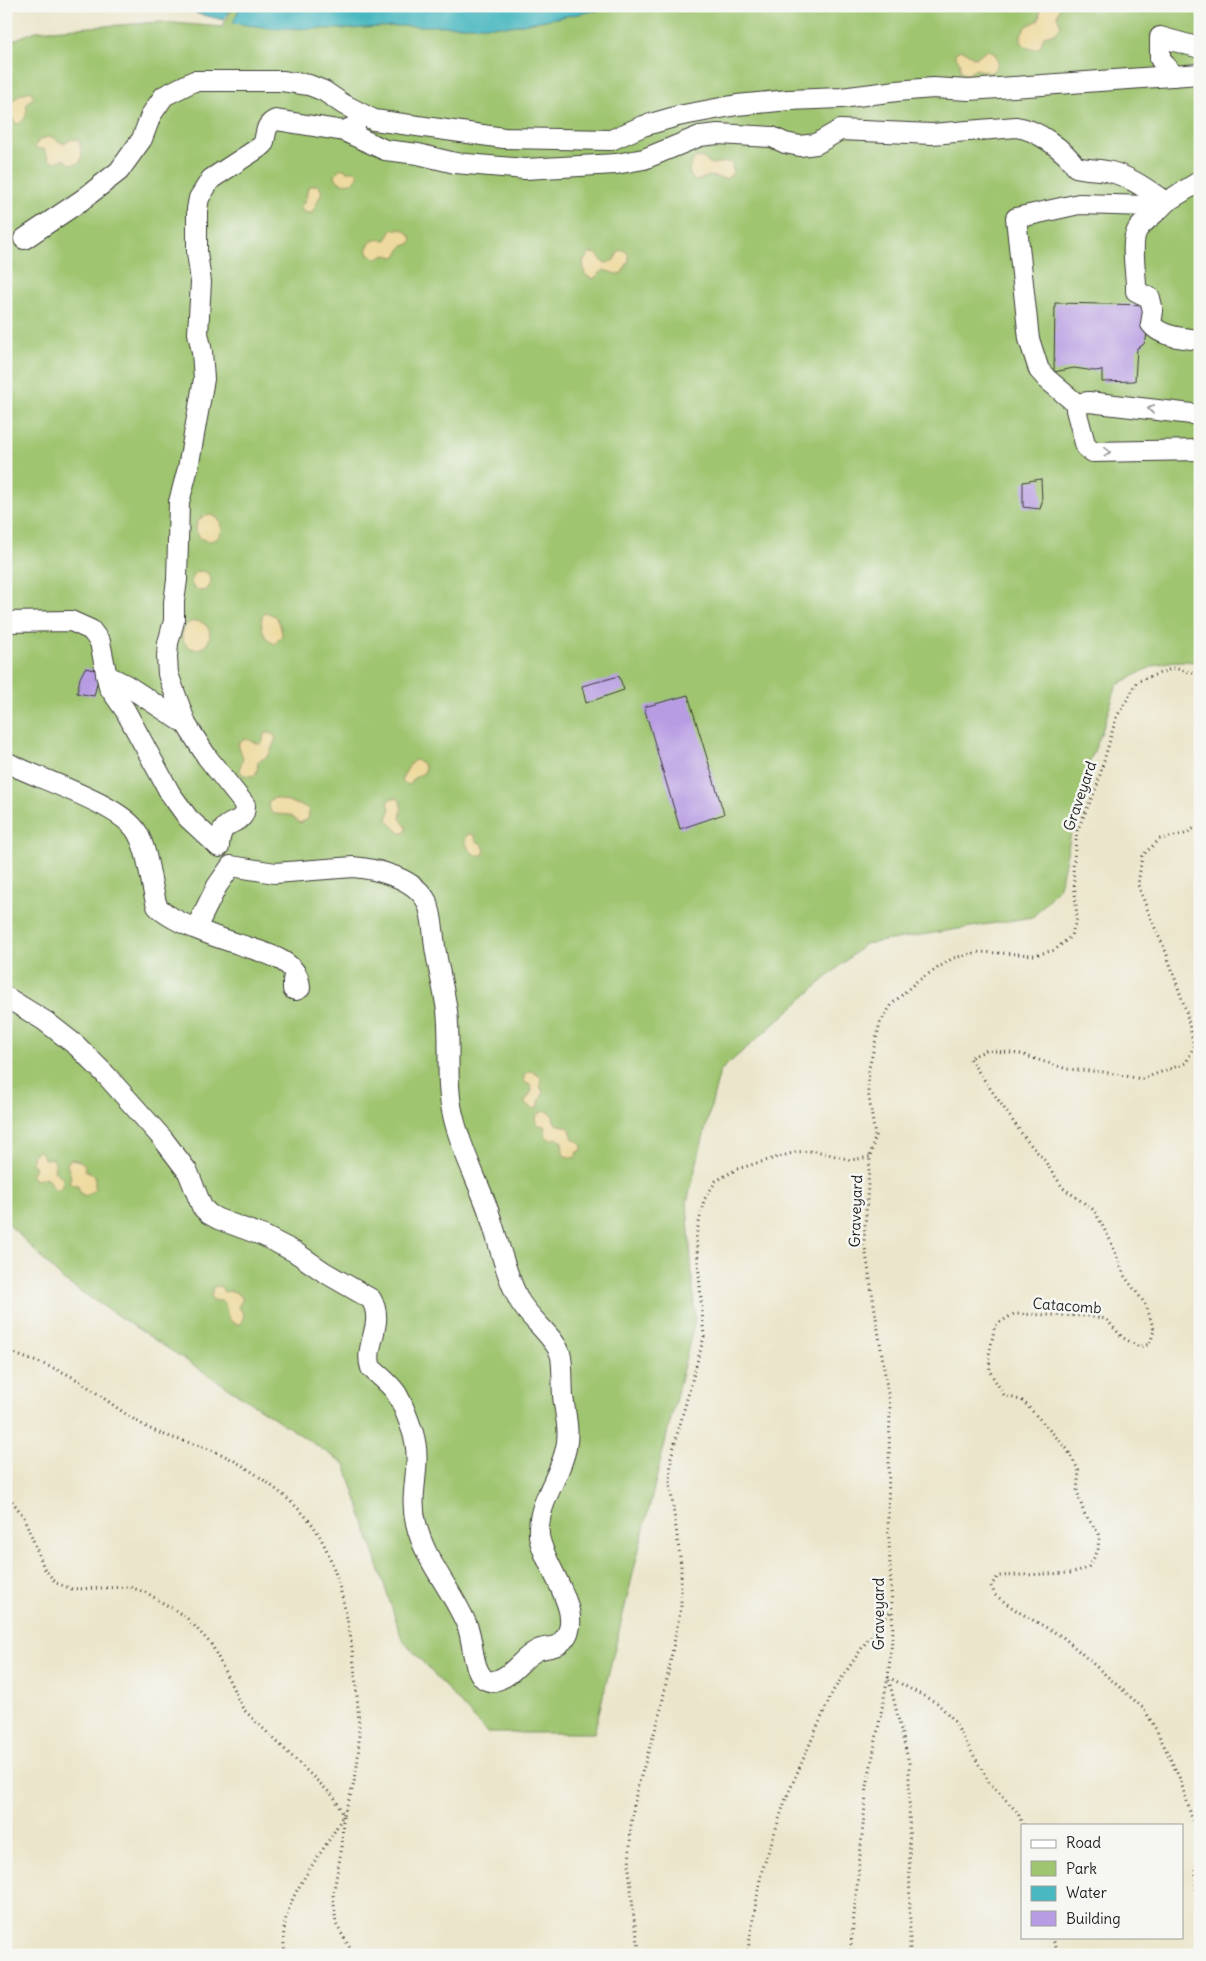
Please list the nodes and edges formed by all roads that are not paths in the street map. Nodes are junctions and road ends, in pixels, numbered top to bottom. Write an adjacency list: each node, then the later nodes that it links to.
1 (1200, 48): 3 (lane)
2 (1200, 74): 3 (lane)
3 (1174, 76): 4 (lane)
4 (374, 120): 5 (lane); 8 (lane)
5 (344, 130): 7 (lane); 15 (lane)
6 (1200, 181): 7 (lane)
7 (1166, 202): 9 (lane); 10 (lane)
8 (24, 239)
9 (1200, 340)
10 (1078, 406): 11 (lane, one-way to 10); 12 (lane, one-way to 12)
11 (1200, 415)
12 (1200, 450)
13 (6, 622): 14 (lane)
14 (106, 675): 15 (lane); 17 (lane)
15 (186, 724): 17 (lane)
16 (6, 762): 19 (lane)
17 (219, 847): 18 (lane)
18 (231, 866): 19 (lane); 21 (lane)
19 (196, 928): 20 (lane)
20 (296, 972)
21 (6, 997)

